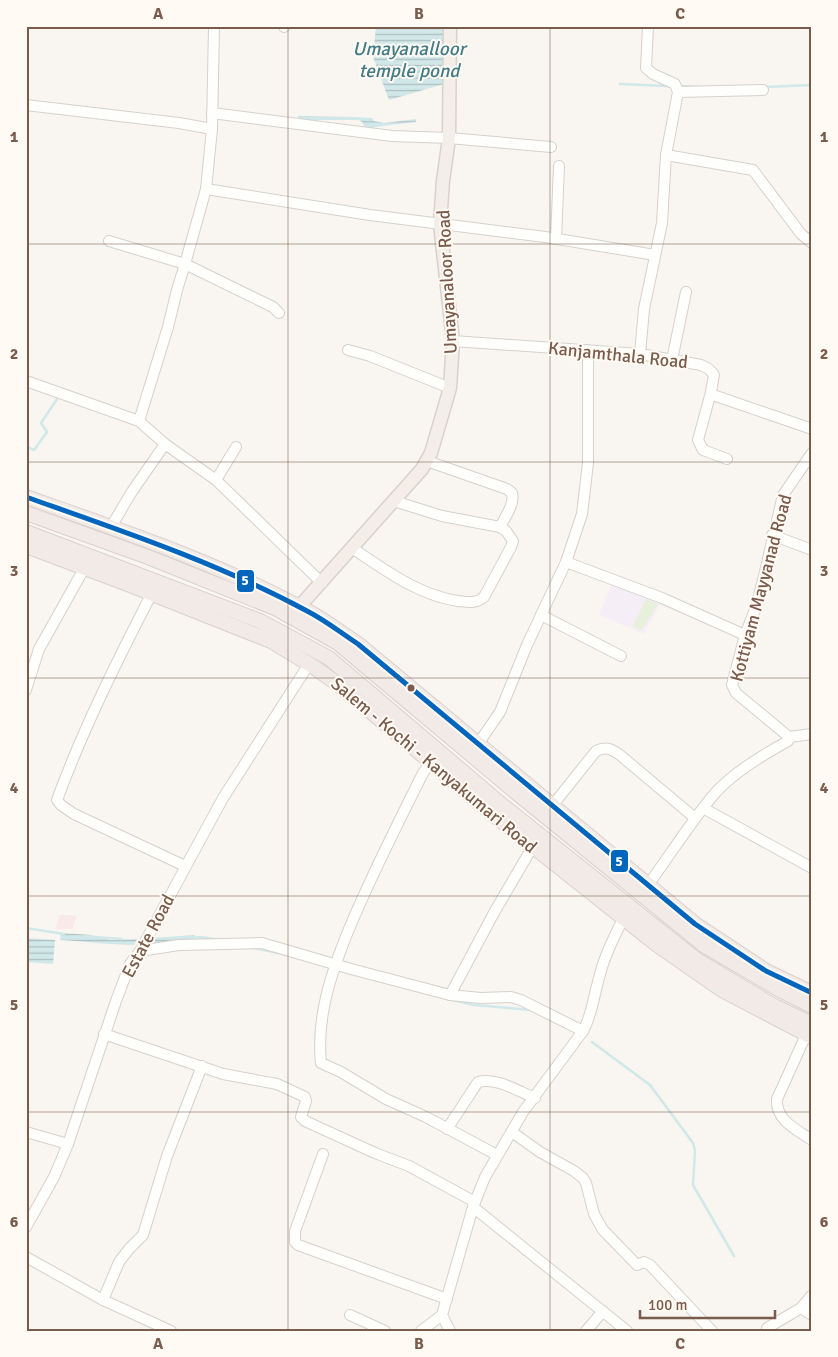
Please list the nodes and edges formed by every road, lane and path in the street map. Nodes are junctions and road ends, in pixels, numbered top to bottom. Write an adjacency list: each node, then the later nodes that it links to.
1 (214, 26): 7 (street)
2 (450, 26): 9 (main road, Umayanaloor Road)
3 (648, 26): 5 (street)
4 (763, 90): 5 (street)
5 (678, 92): 11 (street)
6 (26, 105): 8 (street)
7 (212, 113): 8 (street); 9 (street)
8 (212, 129): 13 (street)
9 (449, 138): 10 (street); 14 (main road, Umayanaloor Road)
10 (551, 147)
11 (666, 155): 17 (street); 18 (street)
12 (559, 166): 15 (street)
13 (206, 189): 14 (street); 19 (street)
14 (440, 224): 15 (street); 22 (main road, Umayanaloor Road)
15 (556, 239): 18 (street)
16 (109, 240): 19 (street)
17 (812, 243)
18 (655, 255): 25 (street)
19 (185, 264): 21 (street); 30 (street)
20 (686, 292): 26 (street)
21 (279, 313)
22 (453, 341): 24 (street, Kanjamthala Road); 28 (main road, Umayanaloor Road)
23 (348, 350): 28 (street)
24 (588, 350): 25 (street, Kanjamthala Road); 48 (street)
25 (640, 354): 26 (street, Kanjamthala Road)
26 (672, 360): 29 (street, Kanjamthala Road)
27 (26, 381): 30 (street)
28 (450, 388): 36 (main road, Umayanaloor Road)
29 (711, 392): 31 (street); 35 (street)
30 (139, 421): 32 (street)
31 (812, 429)
32 (165, 444): 37 (street); 41 (street)
33 (236, 447): 37 (street)
34 (812, 453): 44 (street, Kottiyam Mayyanad Road)
35 (727, 458)
36 (427, 461): 39 (main road, Umayanaloor Road); 42 (street)
37 (216, 480): 50 (street)
38 (26, 497): 41 (highway)
39 (394, 501): 42 (street); 46 (main road, Umayanaloor Road)
40 (26, 513): 74 (highway)
41 (111, 527): 52 (highway)
42 (500, 527): 46 (street)
43 (26, 532): 76 (highway)
44 (772, 535): 47 (street); 54 (street, Kottiyam Mayyanad Road)
45 (26, 546): 49 (highway, Salem - Kochi - Kanyakumari Road)
46 (352, 548): 50 (main road, Umayanaloor Road)
47 (812, 550)
48 (566, 562): 53 (street); 54 (street)
49 (85, 567): 51 (highway, Salem - Kochi - Kanyakumari Road); 57 (street)
50 (322, 583): 52 (main road, Umayanaloor Road)
51 (152, 593): 56 (highway, Salem - Kochi - Kanyakumari Road); 66 (street)
52 (299, 607): 60 (highway)
53 (541, 616): 55 (street); 60 (street)
54 (745, 635): 59 (street, Kottiyam Mayyanad Road)
55 (620, 656)
56 (309, 664): 61 (highway, Salem - Kochi - Kanyakumari Road); 66 (street, Estate Road)
57 (26, 690)
58 (812, 734): 59 (street)
59 (788, 738): 63 (street)
60 (478, 744): 62 (highway)
61 (430, 762): 65 (highway, Salem - Kochi - Kanyakumari Road); 71 (street)
62 (552, 806): 64 (street); 68 (highway)
63 (703, 808): 64 (street); 67 (street)
64 (695, 818): 68 (street)
65 (533, 846): 69 (highway, Salem - Kochi - Kanyakumari Road); 73 (street)
66 (185, 866): 70 (street, Estate Road)
67 (812, 868)
68 (648, 885): 72 (highway)
69 (623, 919): 75 (street); 76 (highway, Salem - Kochi - Kanyakumari Road)
70 (140, 951): 71 (street); 77 (street, Estate Road)
71 (336, 963): 73 (street); 80 (street)
72 (812, 993)
73 (450, 995): 75 (street)
74 (812, 1006)
75 (583, 1031): 79 (street)
76 (810, 1032): 83 (street)
77 (104, 1034): 78 (street); 84 (street, Estate Road)
78 (202, 1066): 87 (street); 92 (street)
79 (535, 1098): 80 (street); 82 (street)
80 (447, 1129): 86 (street)
81 (26, 1132): 84 (street)
82 (512, 1132): 86 (street); 104 (street)
83 (812, 1140)
84 (68, 1144): 88 (street, Estate Road)
85 (324, 1154): 91 (street)
86 (497, 1155): 87 (street)
87 (474, 1205): 91 (street); 94 (street)
88 (26, 1228)
89 (26, 1257): 92 (street)
90 (812, 1295): 93 (street)
91 (447, 1299): 96 (street)
92 (103, 1300): 98 (street)
93 (801, 1308): 97 (street); 105 (street)
94 (603, 1311): 102 (street); 103 (street)
95 (350, 1315): 99 (street)
96 (442, 1315): 100 (street); 101 (street)
97 (812, 1315)
98 (171, 1331)
99 (384, 1331)
100 (421, 1331)
101 (450, 1331)
102 (586, 1331)
103 (627, 1331)
104 (712, 1331)
105 (767, 1331)

